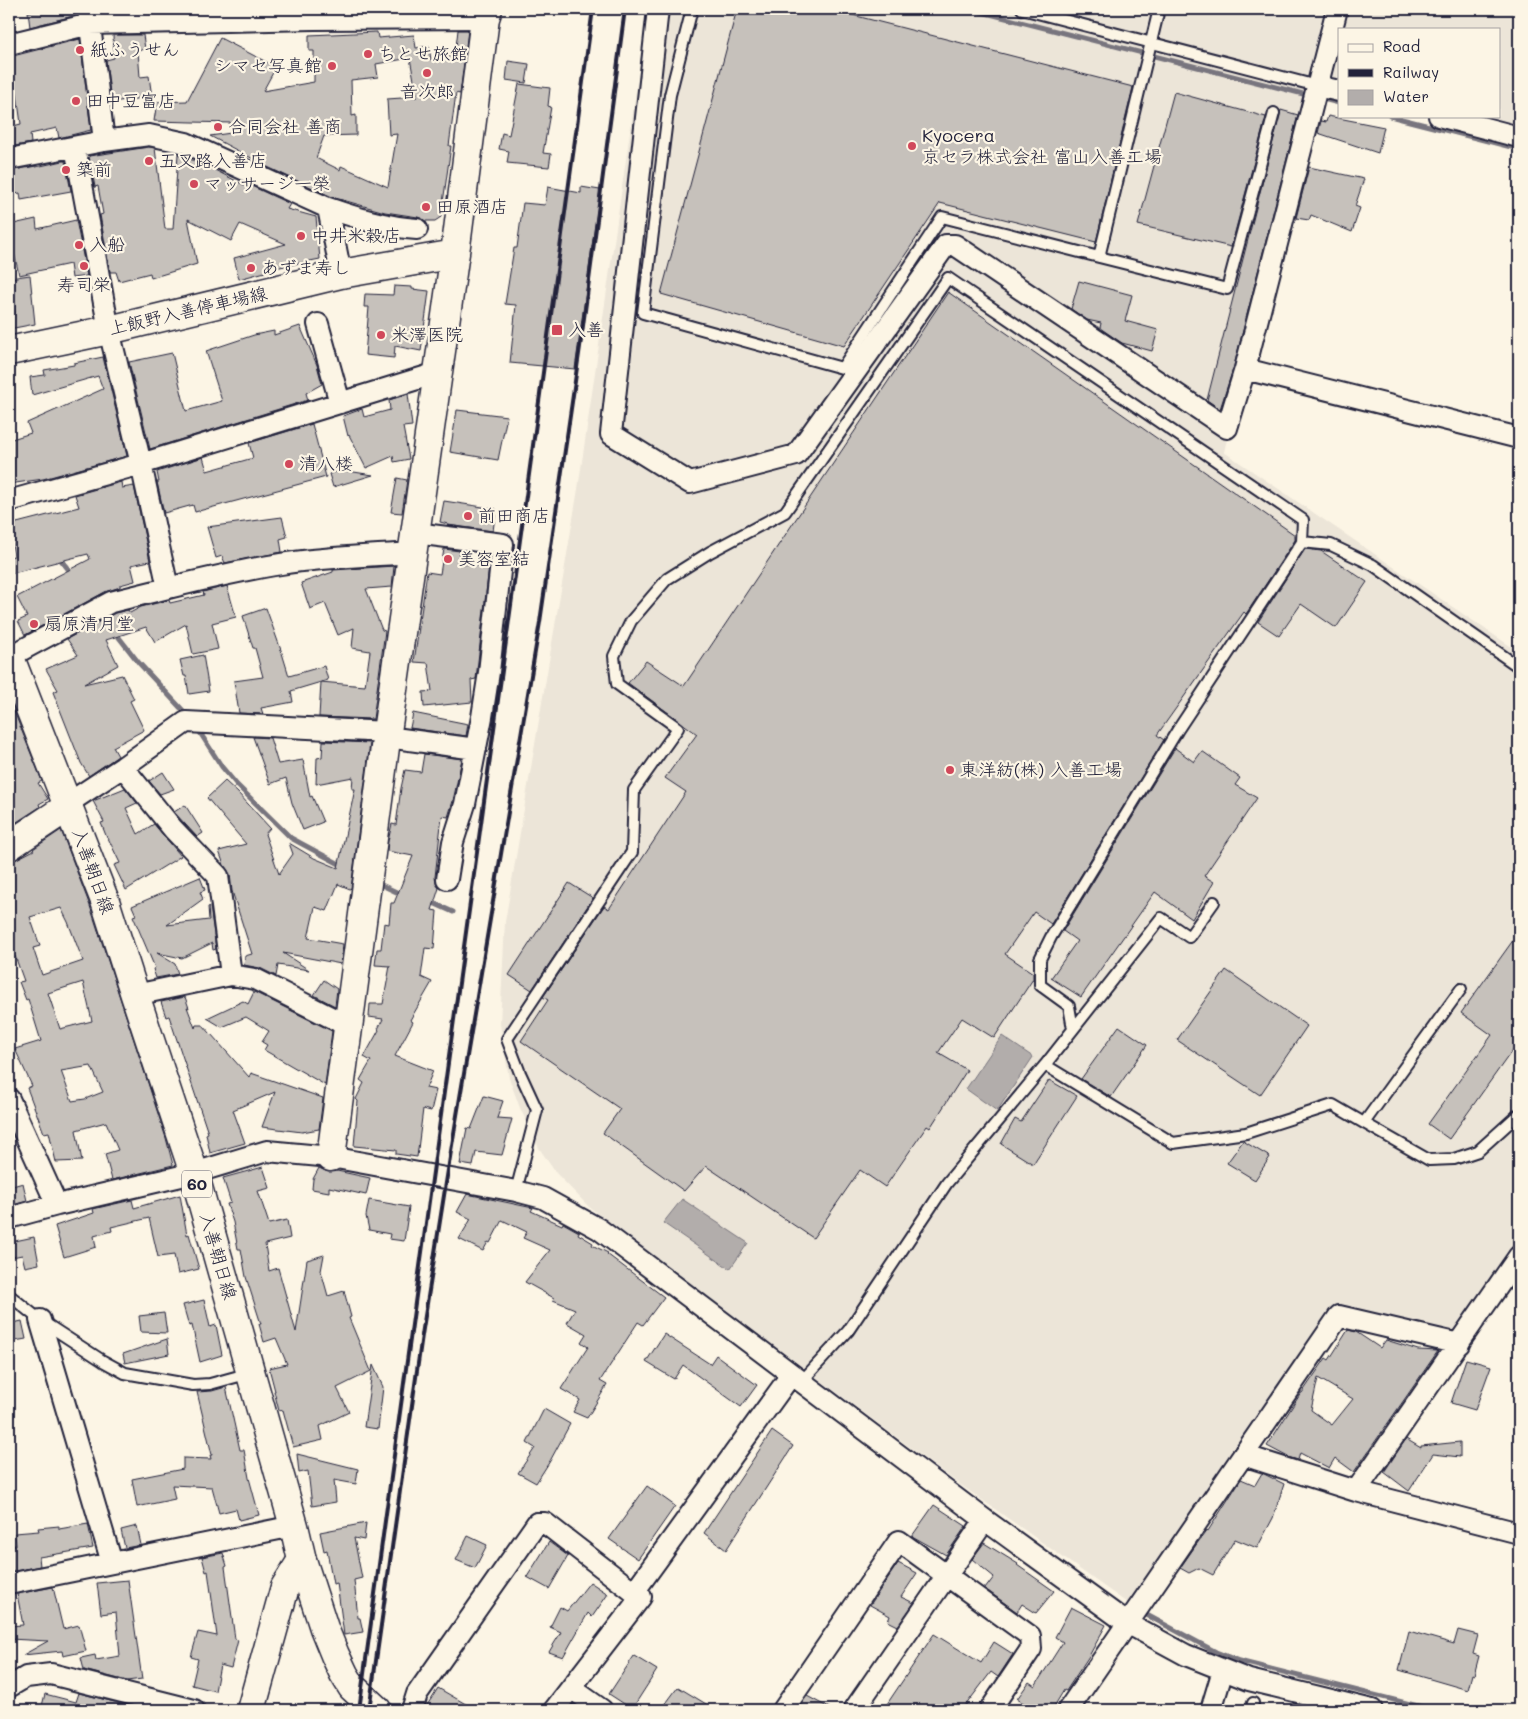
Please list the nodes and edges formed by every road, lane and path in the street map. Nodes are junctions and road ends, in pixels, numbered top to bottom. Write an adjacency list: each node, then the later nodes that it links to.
1 (658, 9): 27 (street)
2 (692, 9): 22 (lane)
3 (1022, 9): 9 (lane)
4 (1159, 9): 9 (lane)
5 (1337, 9): 11 (street)
6 (314, 14): 7 (street); 8 (street)
7 (487, 14): 21 (main road)
8 (89, 17): 10 (street); 16 (street)
9 (1151, 42): 11 (lane); 22 (lane)
10 (9, 44)
11 (1317, 86): 12 (street); 27 (street)
12 (1338, 91)
13 (1274, 113): 22 (lane)
14 (1446, 118): 15 (street)
15 (1519, 136)
16 (104, 141): 17 (street); 19 (street)
17 (75, 147): 18 (street); 25 (street)
18 (9, 159)
19 (328, 208): 20 (street); 23 (street)
20 (417, 229)
21 (455, 254): 23 (main road, 上飯野入善停車場線); 28 (main road)
22 (1099, 257)
23 (342, 274): 25 (main road, 上飯野入善停車場線)
24 (318, 324): 29 (street)
25 (109, 330): 26 (main road, 上飯野入善停車場線); 31 (street)
26 (9, 351)
27 (1245, 369): 30 (street)
28 (437, 373): 29 (street); 34 (main road)
29 (340, 403): 31 (street)
30 (1519, 438)
31 (142, 464): 32 (street); 35 (street)
32 (9, 501)
33 (1302, 542): 37 (lane); 49 (lane); 56 (lane)
34 (414, 543): 35 (street); 38 (main road); 39 (street)
35 (168, 588): 36 (street)
36 (9, 656): 41 (main road, 入善朝日線 / 60)
37 (1519, 667)
38 (387, 734): 39 (street); 40 (street); 48 (main road)
39 (476, 749): 43 (street)
40 (123, 767): 41 (street); 45 (street)
41 (69, 806): 42 (main road); 47 (main road, 入善朝日線 / 60)
42 (9, 846)
43 (447, 879)
44 (1214, 902): 49 (lane)
45 (231, 975): 47 (street); 48 (street)
46 (1460, 990): 53 (lane)
47 (135, 995): 55 (main road, 入善朝日線 / 60)
48 (348, 1026): 54 (main road)
49 (1073, 1029): 50 (lane)
50 (1045, 1065): 53 (lane); 64 (lane)
51 (9, 1099): 57 (street)
52 (1519, 1114): 53 (lane)
53 (1364, 1123)
54 (331, 1158): 55 (street); 56 (street)
55 (194, 1173): 57 (street); 63 (main road, 入善朝日線 / 60)
56 (516, 1191): 64 (street)
57 (57, 1205): 58 (street)
58 (9, 1218)
59 (1519, 1256): 62 (street)
60 (9, 1295): 61 (lane)
61 (40, 1320): 63 (lane); 71 (street)
62 (1459, 1344): 65 (street); 66 (street)
63 (251, 1373): 68 (main road, 入善朝日線 / 60)
64 (796, 1379): 67 (street); 74 (street)
65 (1243, 1455): 66 (street); 75 (street)
66 (1356, 1491): 69 (street)
67 (985, 1520): 72 (street); 75 (street)
68 (294, 1526): 70 (main road, 入善朝日線 / 60); 71 (street)
69 (1519, 1533)
70 (302, 1560): 80 (main road); 81 (main road, 入善朝日線 / 60)
71 (112, 1563): 73 (street)
72 (948, 1575): 85 (street); 86 (street); 87 (street)
73 (9, 1584)
74 (634, 1592): 78 (street); 82 (street)
75 (1127, 1623): 76 (street); 88 (street)
76 (1223, 1670): 89 (street); 90 (street)
77 (9, 1687): 79 (street)
78 (571, 1688): 83 (street); 84 (street)
79 (194, 1710)
80 (251, 1710)
81 (377, 1710)
82 (412, 1710)
83 (554, 1710)
84 (602, 1710)
85 (782, 1710)
86 (854, 1710)
87 (990, 1710)
88 (1068, 1710)
89 (1211, 1710)
90 (1372, 1710)

